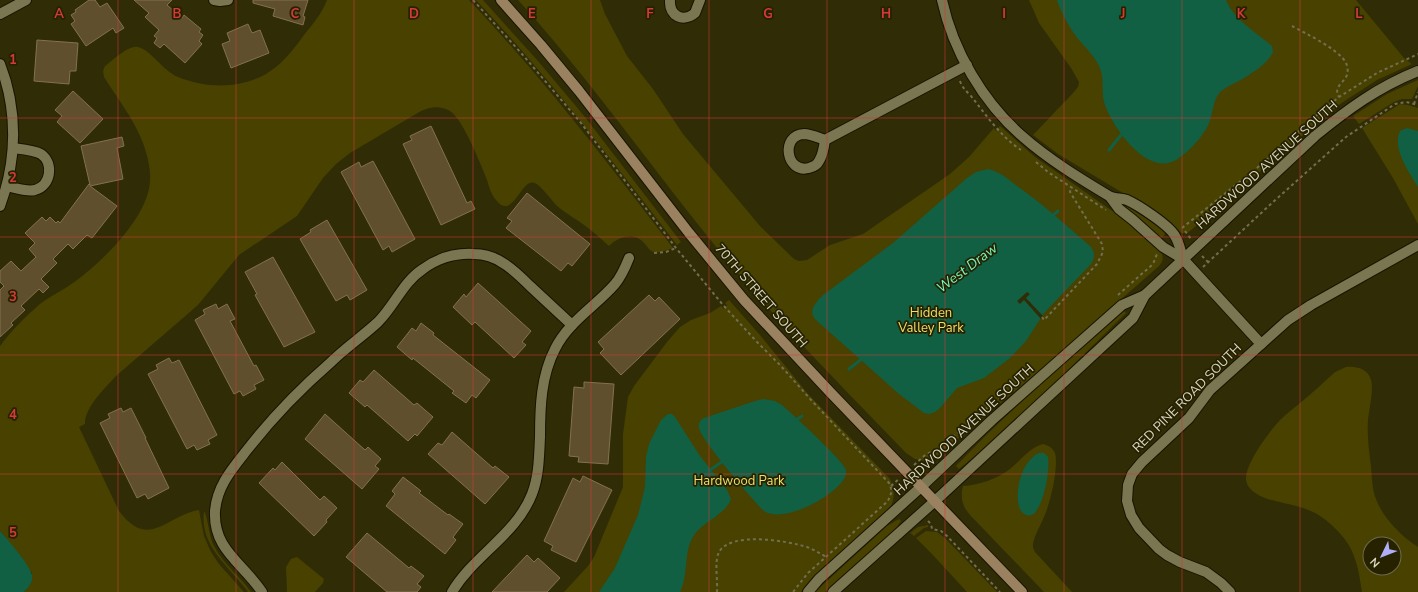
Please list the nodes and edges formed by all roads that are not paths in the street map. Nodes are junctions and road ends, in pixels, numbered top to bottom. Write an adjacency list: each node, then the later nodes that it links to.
1 (26, 0): 8 (street)
2 (214, 0): 3 (street)
3 (228, 0)
4 (501, 0): 23 (main road, 70TH STREET SOUTH)
5 (670, 0): 6 (street)
6 (700, 0)
7 (942, 0): 10 (street)
8 (0, 14)
9 (0, 64): 13 (street)
10 (966, 65): 12 (street); 15 (street)
11 (1418, 71): 19 (street, HARDWOOD AVENUE SOUTH)
12 (825, 140)
13 (13, 148): 14 (street); 14 (street)
14 (7, 186): 16 (street)
15 (1111, 198): 19 (street); 19 (street)
16 (0, 206)
17 (1418, 245): 22 (street, RED PINE ROAD SOUTH)
18 (629, 258): 21 (street)
19 (1183, 259): 20 (street, HARDWOOD AVENUE SOUTH); 22 (street, RED PINE ROAD SOUTH)
20 (1145, 295): 23 (street, HARDWOOD AVENUE SOUTH); 24 (street, HARDWOOD AVENUE SOUTH)
21 (572, 326): 25 (street); 26 (street)
22 (1261, 344): 30 (street, RED PINE ROAD SOUTH)
23 (921, 487): 24 (main road, 70TH STREET SOUTH); 27 (street, HARDWOOD AVENUE SOUTH)
24 (934, 501): 28 (street, HARDWOOD AVENUE SOUTH); 29 (main road, 70TH STREET SOUTH)
25 (262, 592)
26 (452, 592)
27 (808, 592)
28 (833, 592)
29 (1022, 592)
30 (1230, 592)

